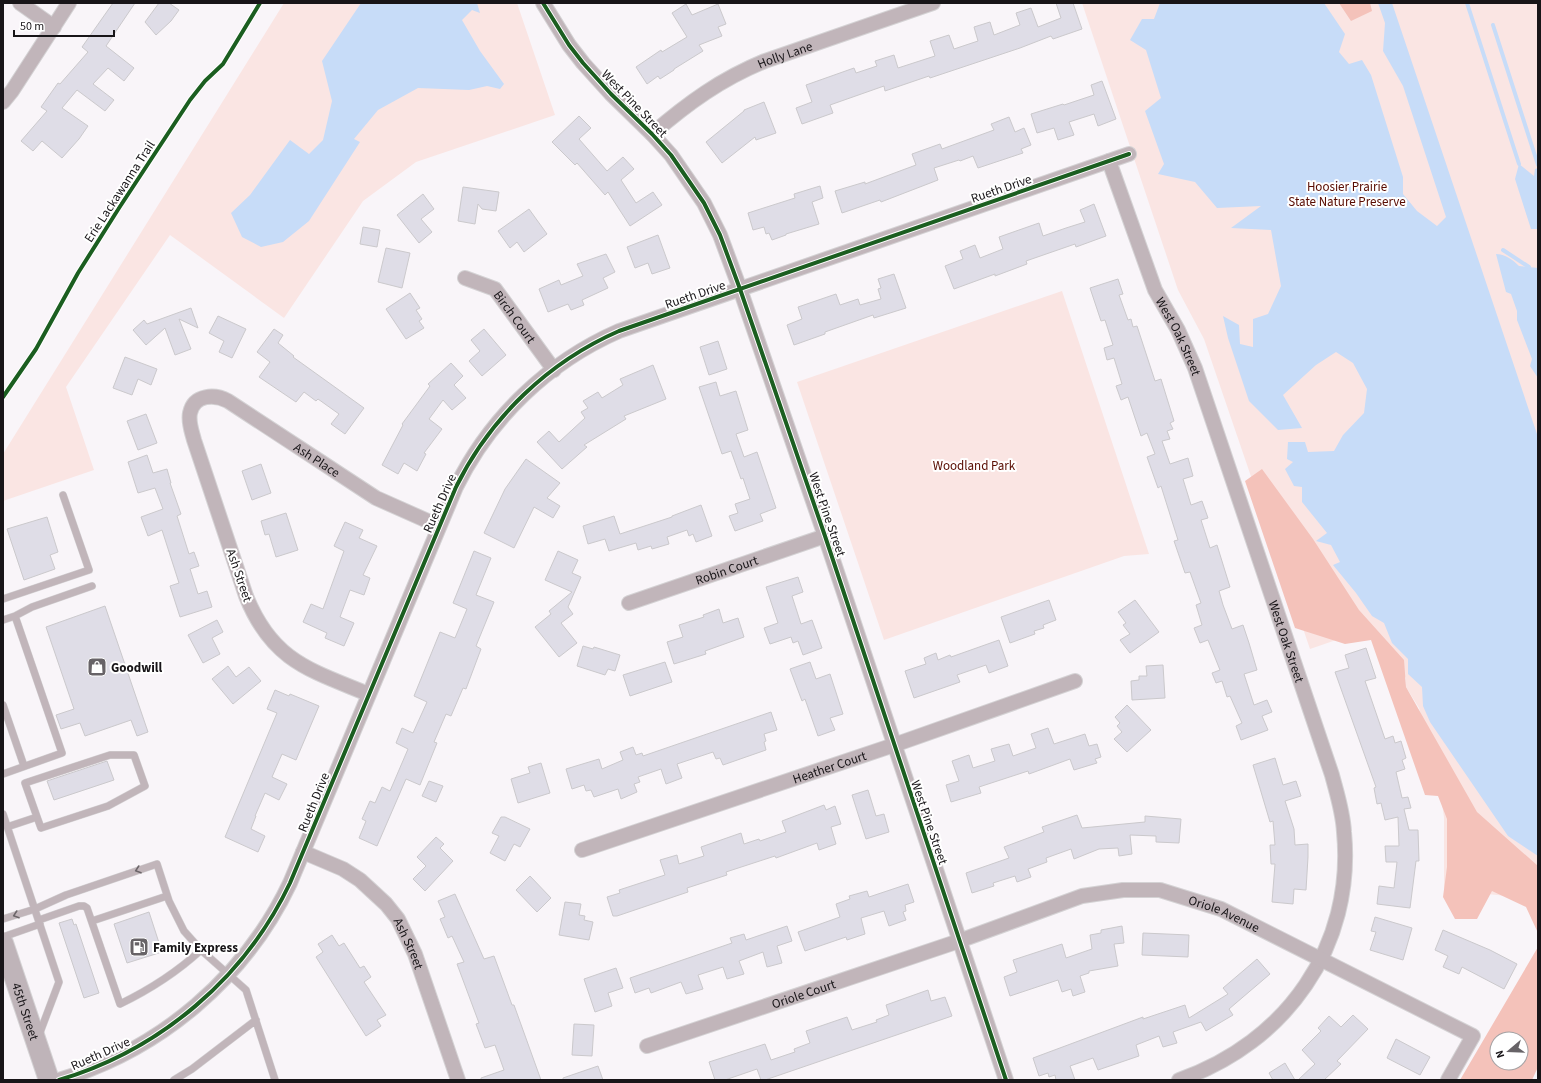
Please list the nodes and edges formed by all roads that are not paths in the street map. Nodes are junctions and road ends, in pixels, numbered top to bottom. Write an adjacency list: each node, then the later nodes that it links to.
1 (20, 3): 5 (street)
2 (69, 3): 5 (street)
3 (543, 3): 7 (street, West Pine Street)
4 (933, 3): 7 (street, Holly Lane)
5 (54, 27): 6 (street)
6 (3, 102)
7 (652, 134): 11 (street, West Pine Street)
8 (1129, 154): 9 (street, Rueth Drive)
9 (1109, 161): 11 (street, Rueth Drive); 42 (street, West Oak Street)
10 (465, 278): 12 (street, Birch Court)
11 (740, 289): 12 (street, Rueth Drive); 16 (street, West Pine Street)
12 (554, 370): 15 (street, Rueth Drive)
13 (197, 401): 15 (street, Ash Place); 23 (street, Ash Street)
14 (63, 495): 18 (lane)
15 (439, 526): 23 (street, Rueth Drive)
16 (825, 536): 19 (street, Robin Court); 25 (street, West Pine Street)
17 (92, 586): 20 (lane)
18 (3, 600)
19 (629, 603)
20 (15, 616): 21 (lane); 26 (lane)
21 (3, 620)
22 (1075, 681): 25 (street, Heather Court)
23 (368, 694): 32 (street, Rueth Drive)
24 (3, 705): 26 (lane)
25 (894, 745): 31 (street, Heather Court); 39 (street, West Pine Street)
26 (24, 766): 27 (lane)
27 (3, 774)
28 (3, 814): 30 (lane)
29 (37, 817): 29 (lane); 30 (lane)
30 (7, 827): 34 (lane)
31 (582, 850)
32 (303, 852): 43 (street, Rueth Drive); 52 (street, Ash Street)
33 (167, 896): 34 (lane, one-way to 34); 36 (lane); 41 (lane)
34 (35, 908): 35 (lane, one-way to 35); 37 (lane)
35 (3, 919)
36 (92, 921): 37 (lane); 41 (lane)
37 (39, 922): 38 (lane); 45 (lane)
38 (3, 937)
39 (959, 941): 42 (street, Oriole Avenue); 46 (street, Oriole Court); 53 (street, West Pine Street)
40 (3, 942): 45 (main road, 45th Street)
41 (201, 950): 43 (lane)
42 (1321, 960): 47 (street, West Oak Street); 54 (street, Oriole Avenue)
43 (228, 975): 44 (lane); 49 (street, Rueth Drive)
44 (256, 1020): 50 (lane); 51 (lane)
45 (36, 1042): 48 (main road, 45th Street)
46 (647, 1046)
47 (1183, 1079)
48 (49, 1080)
49 (59, 1080)
50 (174, 1080)
51 (276, 1080)
52 (458, 1080)
53 (1006, 1080)
54 (1448, 1080)

